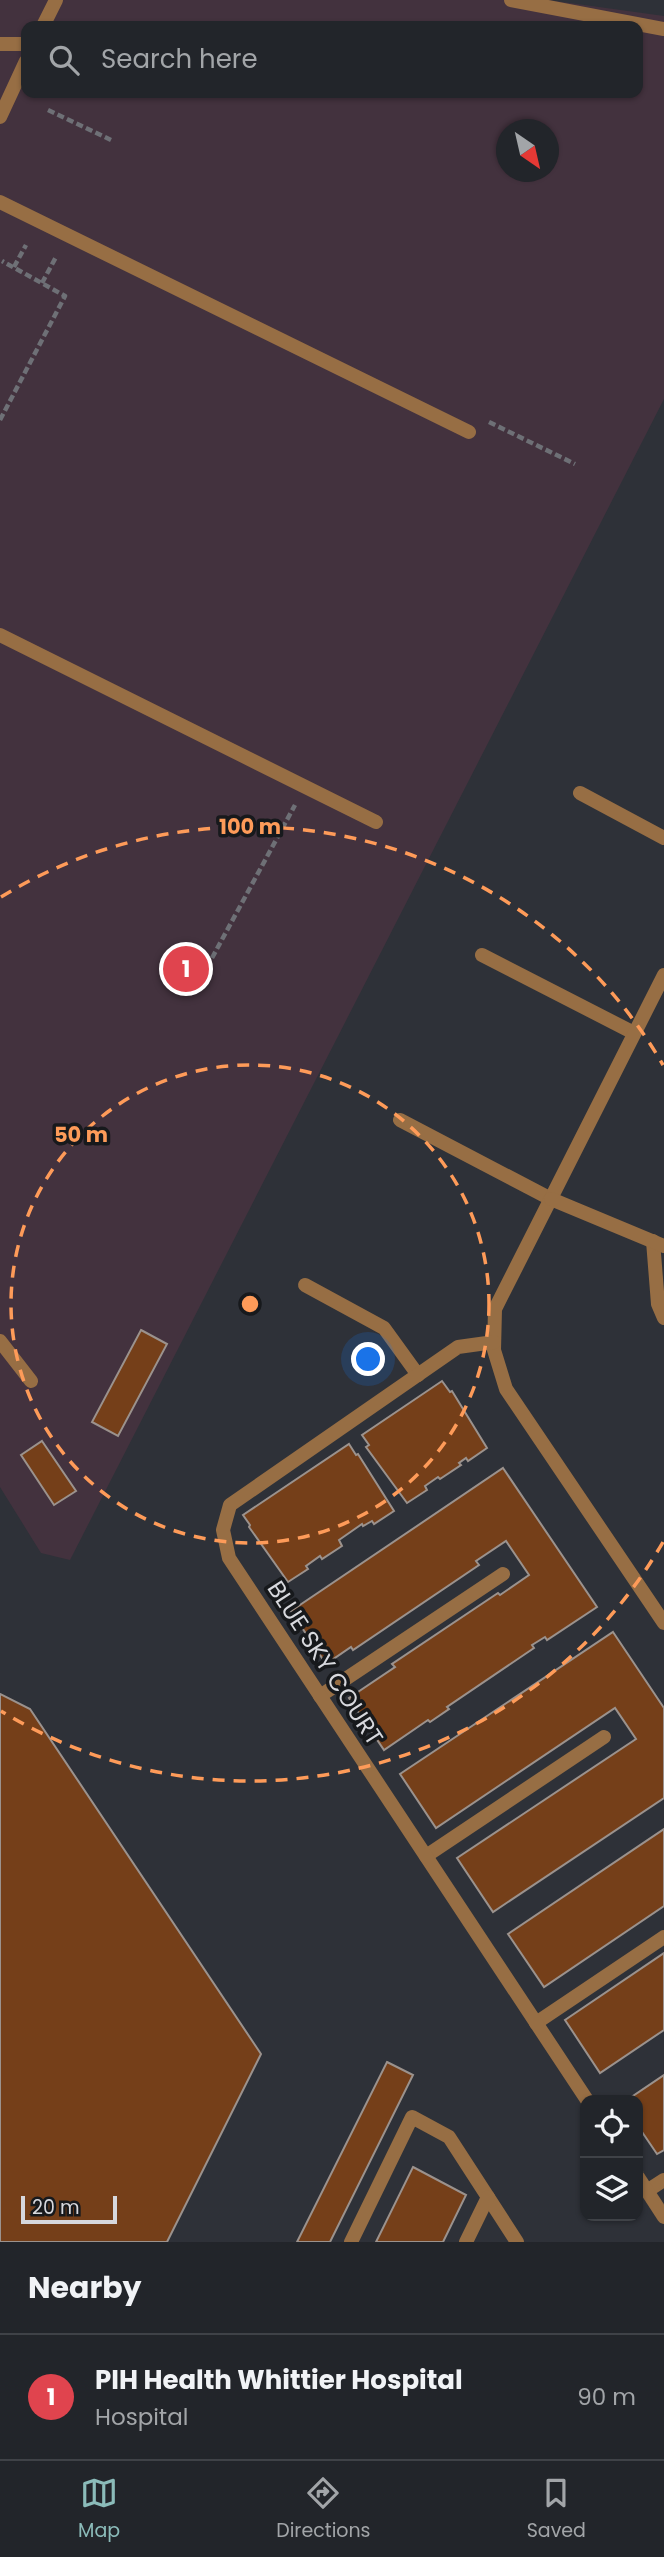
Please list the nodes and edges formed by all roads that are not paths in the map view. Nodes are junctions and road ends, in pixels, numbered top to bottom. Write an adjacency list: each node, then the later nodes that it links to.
1 (56, 0): 3 (street)
2 (511, 0): 4 (street)
3 (46, 21)
4 (622, 21)
5 (643, 25): 6 (street)
6 (664, 29)
7 (0, 44): 8 (street)
8 (21, 44)
9 (21, 72): 10 (street)
10 (0, 117)
11 (0, 202): 12 (street)
12 (469, 432)
13 (0, 635): 15 (street)
14 (580, 793): 16 (street)
15 (376, 822)
16 (664, 838)
17 (482, 955): 19 (street)
18 (664, 975): 19 (street)
19 (634, 1034): 21 (street)
20 (400, 1120): 21 (street)
21 (551, 1199): 22 (street); 26 (street)
22 (658, 1243): 24 (street)
23 (304, 1284): 27 (street)
24 (664, 1318)
25 (0, 1341): 28 (street)
26 (494, 1342): 27 (street, BLUE SKY COURT); 30 (street)
27 (418, 1375): 31 (street, BLUE SKY COURT)
28 (30, 1381)
29 (503, 1574): 31 (street)
30 (664, 1623)
31 (320, 1696): 33 (street, BLUE SKY COURT)
32 (604, 1737): 33 (street)
33 (426, 1856): 35 (street, BLUE SKY COURT)
34 (664, 1937): 35 (street)
35 (536, 2023): 36 (street, BLUE SKY COURT)
36 (584, 2095)
37 (664, 2180): 39 (street)
38 (643, 2185): 39 (street)
39 (647, 2191): 41 (street)
40 (488, 2197): 42 (street); 43 (street); 44 (street)
41 (664, 2217)
42 (351, 2242)
43 (466, 2242)
44 (517, 2242)

